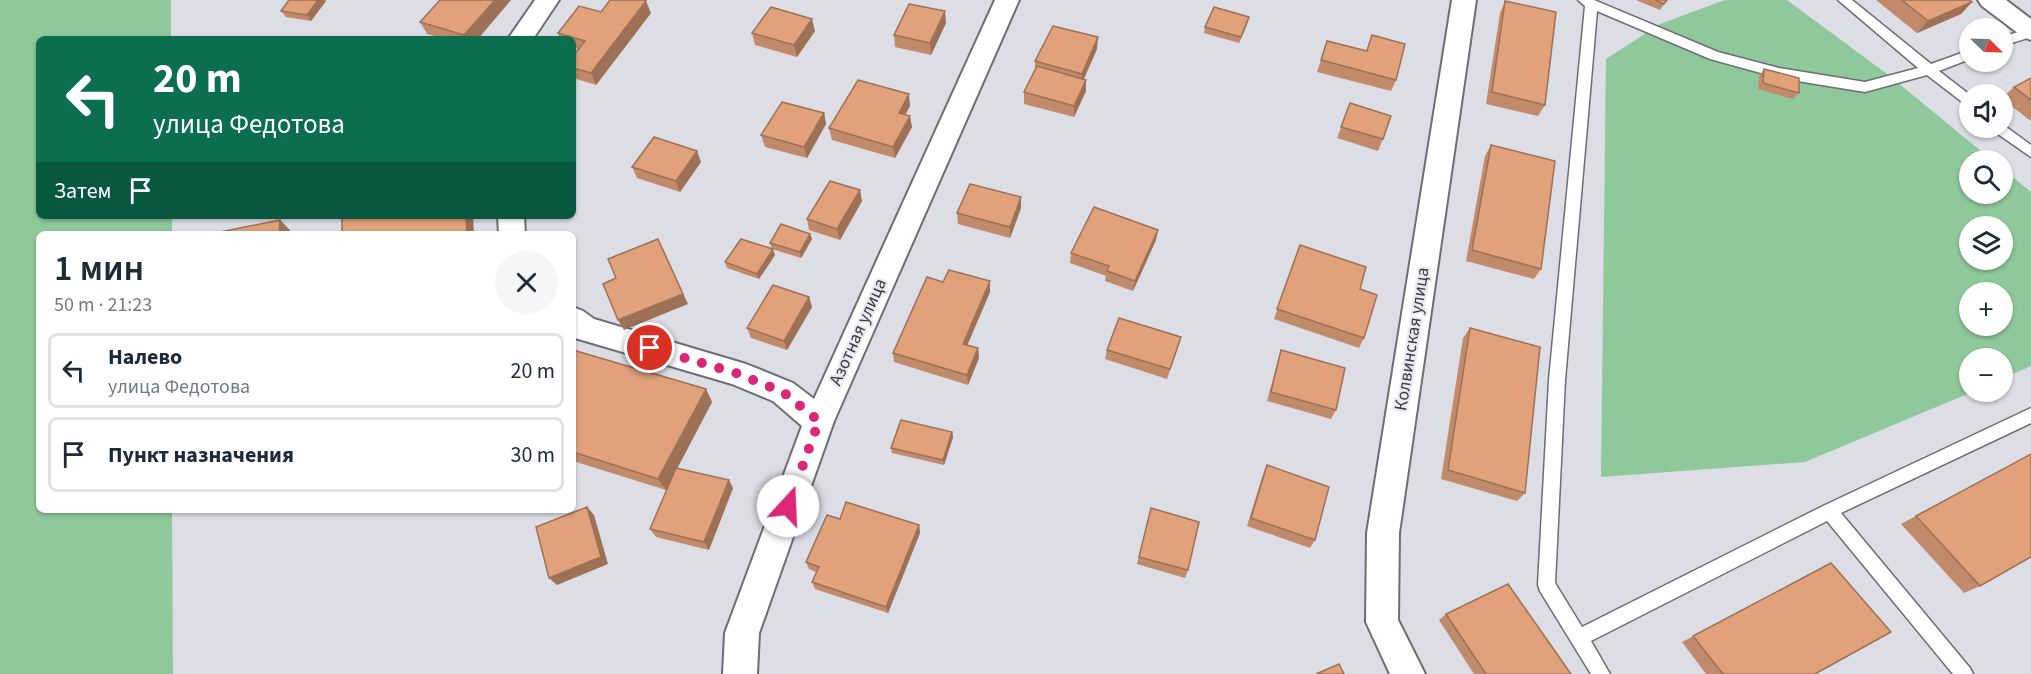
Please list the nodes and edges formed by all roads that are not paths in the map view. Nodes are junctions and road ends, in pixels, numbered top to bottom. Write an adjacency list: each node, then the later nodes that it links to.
1 (547, 0): 8 (street)
2 (1007, 0): 17 (street, Азотная улица)
3 (1464, 0): 21 (street, Колвинская улица)
4 (1844, 0): 11 (lane)
5 (1990, 0): 7 (street)
6 (1588, 2): 11 (lane); 19 (lane)
7 (2031, 31): 9 (lane)
8 (522, 36)
9 (2013, 38)
10 (1959, 58): 11 (lane)
11 (1927, 70): 12 (lane)
12 (1959, 95)
13 (2013, 138): 14 (lane)
14 (2031, 152)
15 (576, 322): 17 (street)
16 (2031, 414): 18 (lane)
17 (819, 421): 20 (street, Азотная улица)
18 (1829, 511): 19 (lane); 23 (lane)
19 (1579, 638): 22 (lane)
20 (740, 674)
21 (1408, 674)
22 (1601, 674)
23 (1964, 674)

